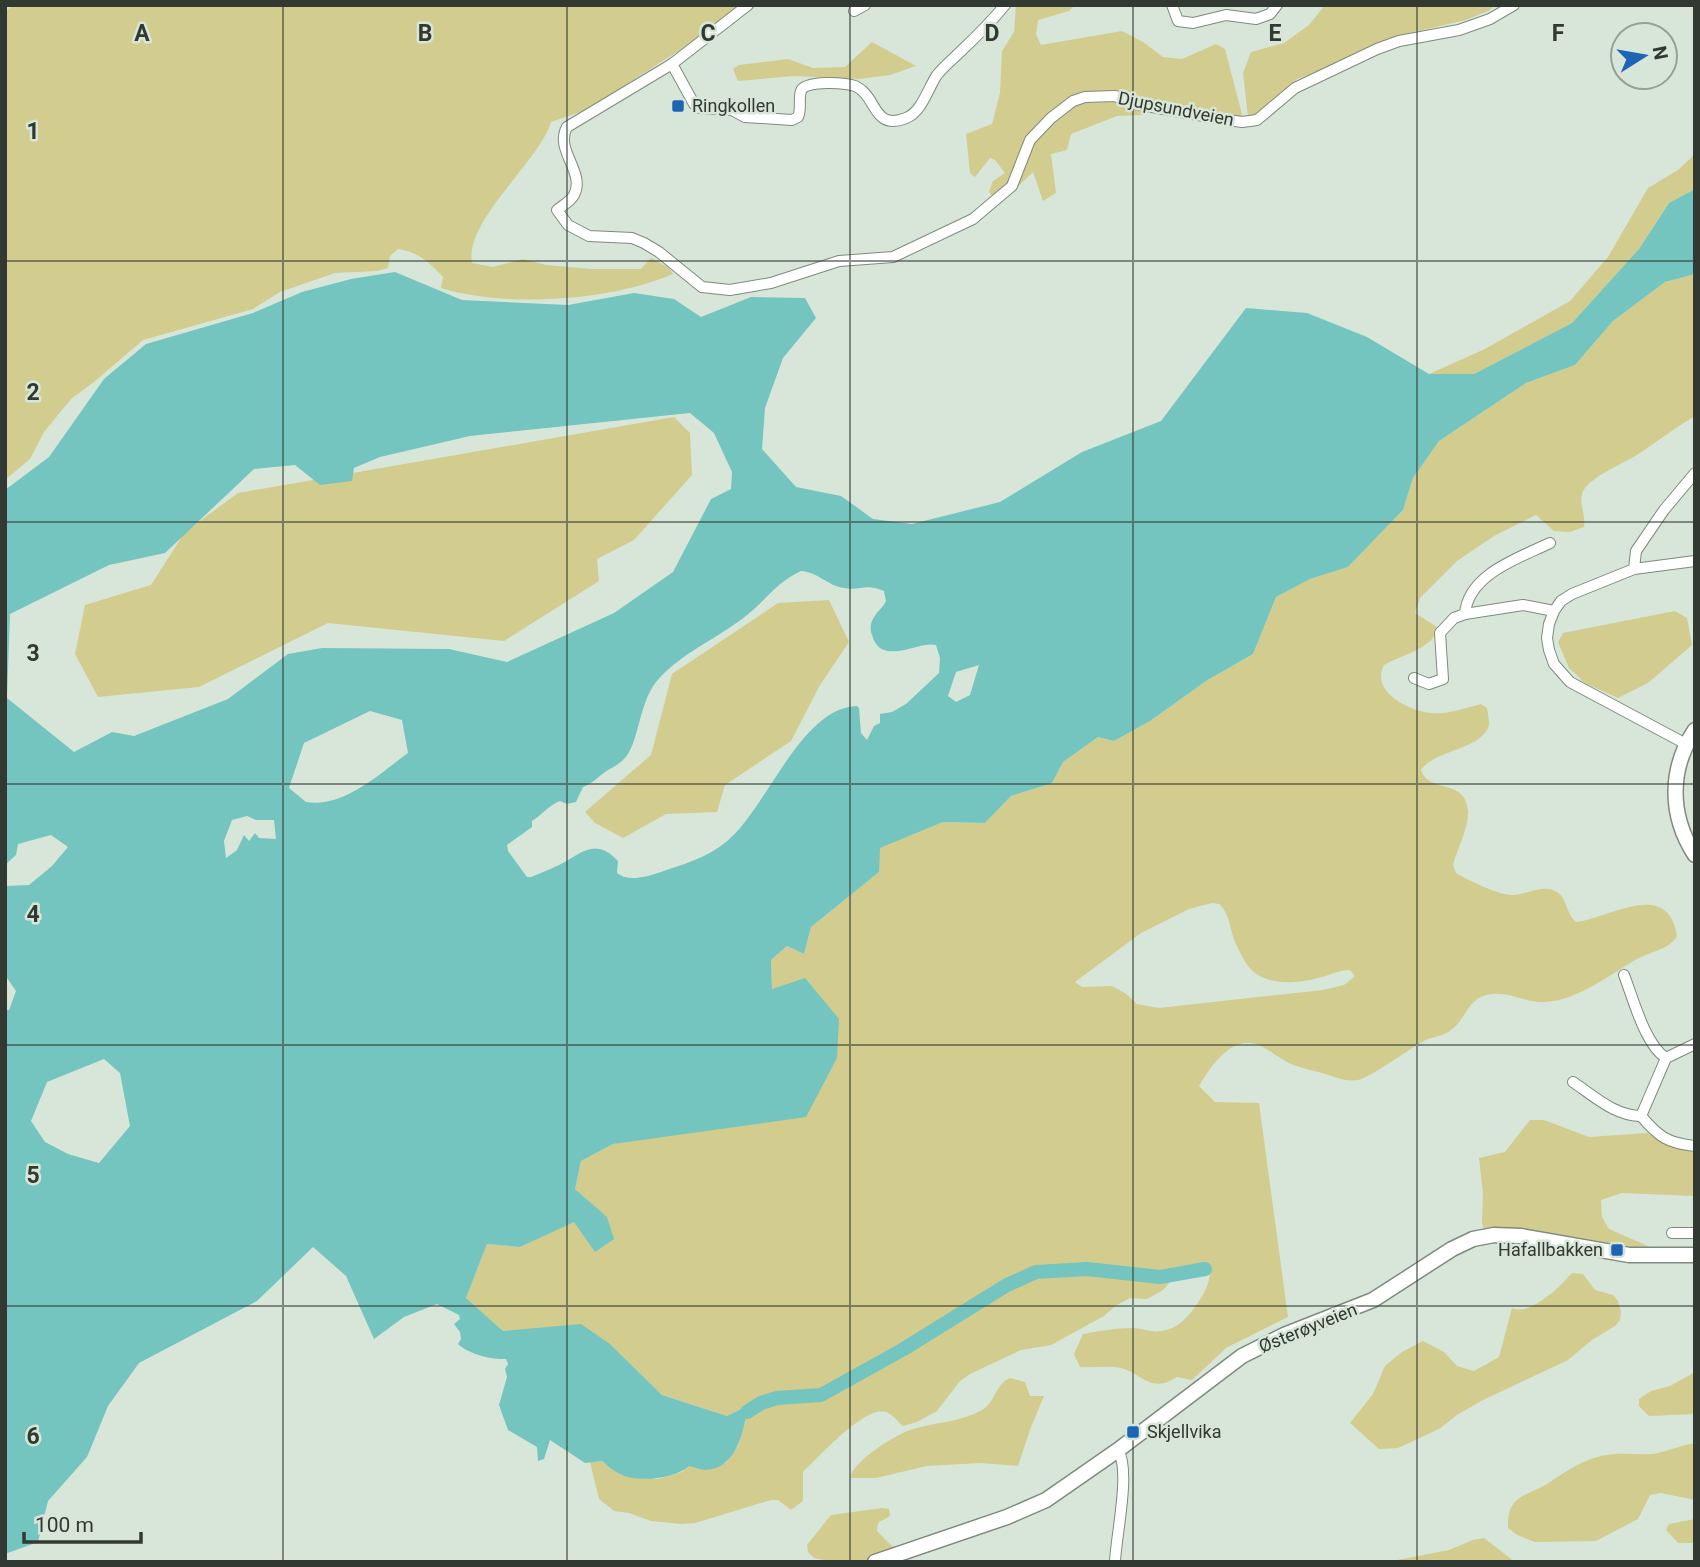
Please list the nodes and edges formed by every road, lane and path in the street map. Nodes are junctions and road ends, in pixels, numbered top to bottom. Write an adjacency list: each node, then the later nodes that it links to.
1 (748, 5): 8 (street)
2 (865, 5): 7 (street)
3 (1005, 5): 8 (street)
4 (1172, 5): 5 (street)
5 (1277, 5)
6 (1514, 5): 8 (street, Djupsundveien)
7 (853, 11)
8 (672, 64)
9 (1695, 473): 12 (street)
10 (1550, 543): 14 (street)
11 (1695, 561): 12 (street)
12 (1634, 569): 13 (street)
13 (1554, 611): 14 (street); 17 (street)
14 (1465, 614): 15 (street)
15 (1415, 678)
16 (1695, 730): 17 (main road)
17 (1686, 744): 18 (main road)
18 (1695, 855)
19 (1625, 975): 21 (street)
20 (1695, 1044): 21 (street)
21 (1665, 1058): 23 (street)
22 (1573, 1082): 23 (street)
23 (1641, 1116): 24 (street)
24 (1695, 1146)
25 (1672, 1233): 26 (street)
26 (1695, 1233)
27 (1695, 1255): 28 (main road, Østerøyveien)
28 (1118, 1450): 29 (main road, Østerøyveien); 30 (street)
29 (875, 1562)
30 (1115, 1562)

